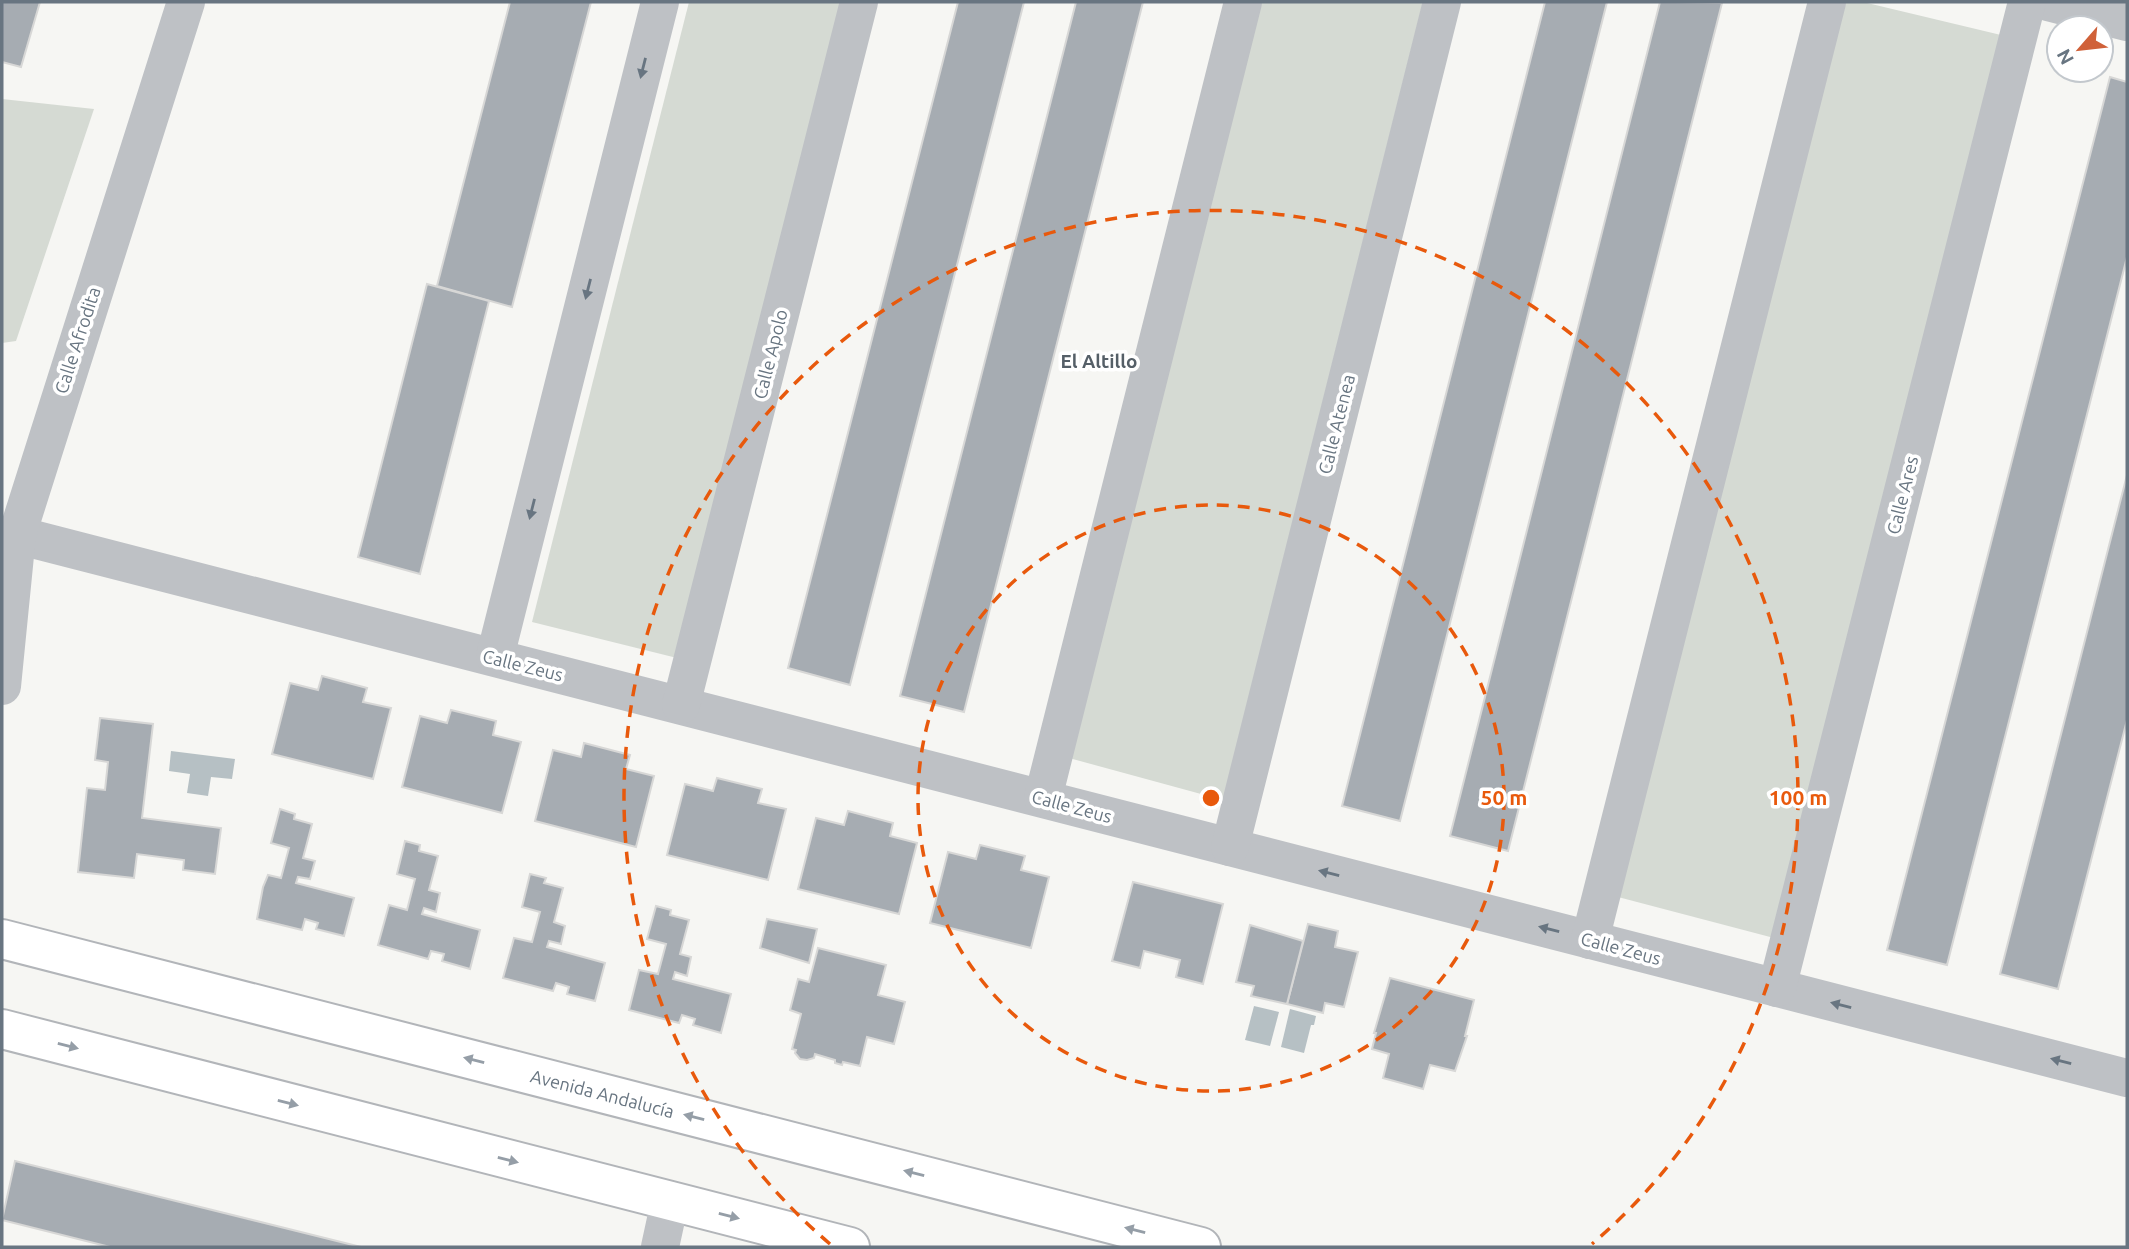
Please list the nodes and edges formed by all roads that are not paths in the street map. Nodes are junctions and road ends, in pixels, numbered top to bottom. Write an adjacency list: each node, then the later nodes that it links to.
1 (186, 2): 10 (street, Calle Afrodita)
2 (660, 2): 11 (street, one-way to 11)
3 (859, 2): 13 (street, Calle Apolo)
4 (1242, 2): 14 (street)
5 (1443, 2): 15 (street, Calle Atenea)
6 (1826, 2): 17 (street)
7 (2026, 2): 18 (street, Calle Ares)
8 (2048, 2): 9 (street)
9 (2127, 22)
10 (17, 535): 11 (street, Calle Zeus); 12 (street, Calle Afrodita)
11 (495, 657): 13 (street, Calle Zeus)
12 (2, 686)
13 (681, 705): 14 (street, Calle Zeus)
14 (1043, 798): 15 (street, Calle Zeus)
15 (1230, 847): 17 (street, Calle Zeus, one-way to 15)
16 (2, 939): 24 (main road, Avenida Andalucía, one-way to 16)
17 (1590, 940): 18 (street, Calle Zeus)
18 (1777, 989): 20 (street, Calle Zeus, one-way to 18)
19 (2, 1028): 21 (main road, one-way to 21)
20 (2127, 1078)
21 (670, 1201): 22 (street); 23 (main road, one-way to 23)
22 (660, 1247)
23 (850, 1247)
24 (1201, 1247)

